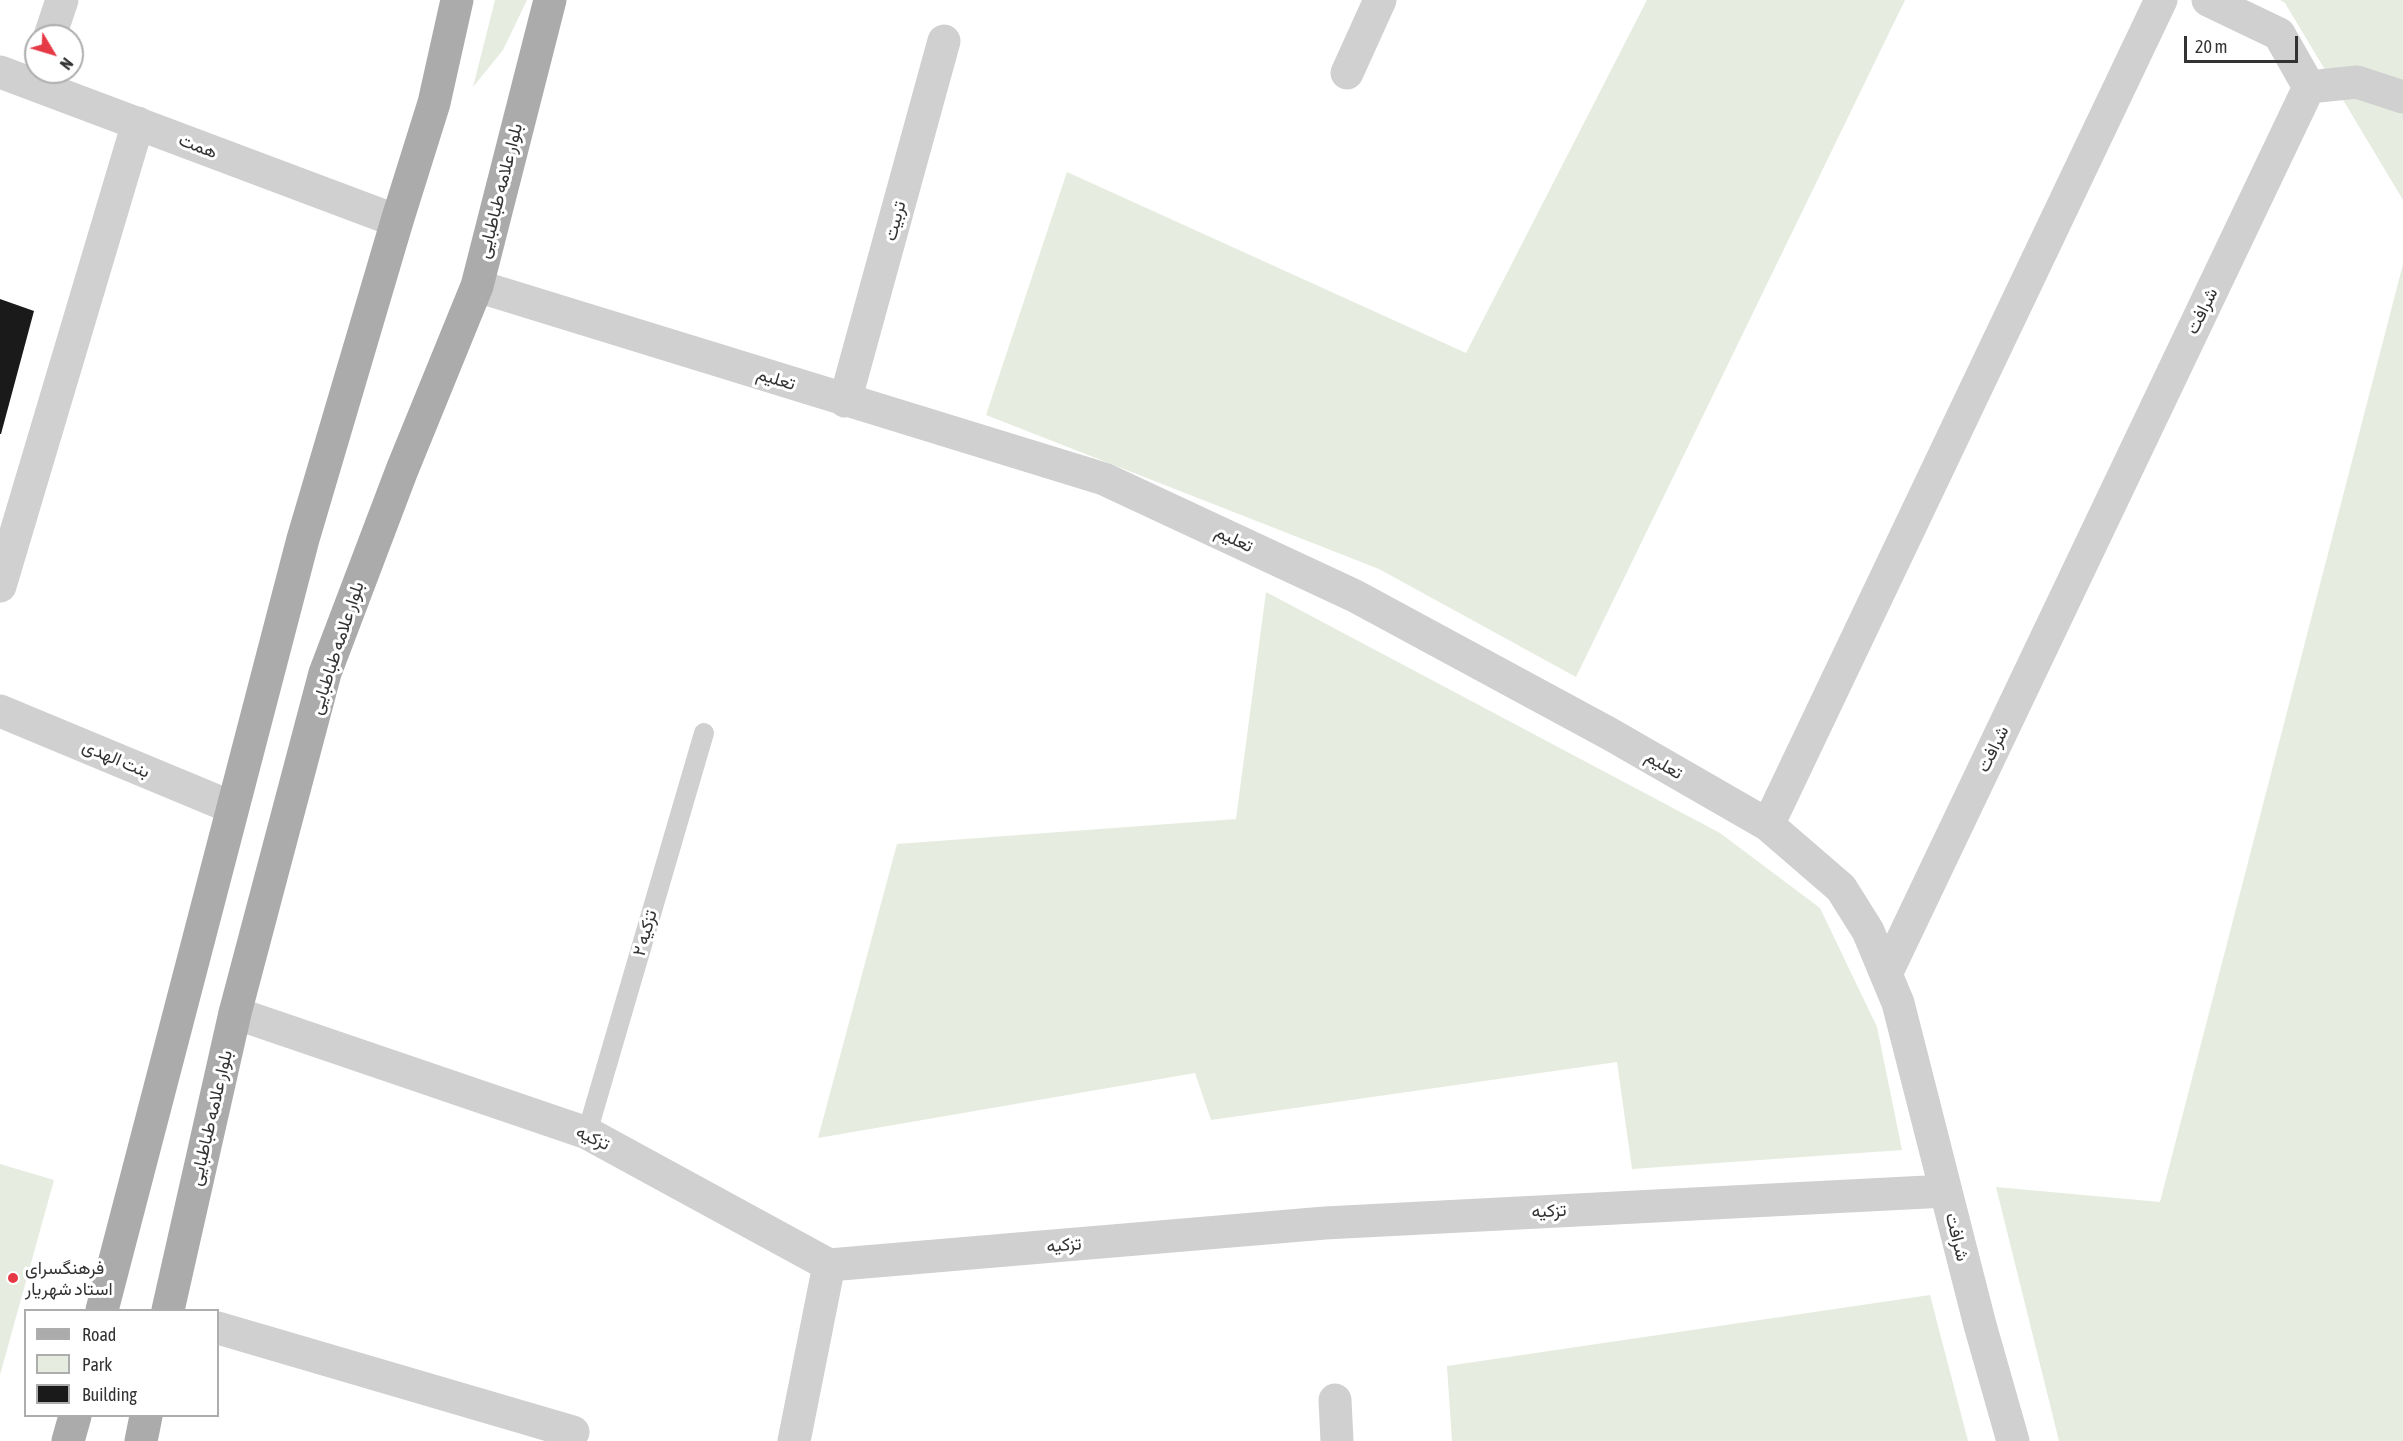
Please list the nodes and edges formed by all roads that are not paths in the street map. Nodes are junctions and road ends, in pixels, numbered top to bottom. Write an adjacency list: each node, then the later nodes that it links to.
1 (62, 0): 7 (street)
2 (457, 0): 16 (main road)
3 (550, 0): 17 (main road, بلوار علامه طباطبایی)
4 (1380, 0): 10 (street)
5 (2161, 0): 23 (street)
6 (2208, 0): 13 (street)
7 (54, 24)
8 (944, 40): 18 (street, تربیت)
9 (0, 72): 11 (street, همت)
10 (1347, 73)
11 (24, 76)
12 (50, 84): 15 (street, همت)
13 (2308, 87): 14 (street); 24 (street, شرافت)
14 (2403, 97)
15 (138, 123): 16 (street, همت); 19 (street)
16 (397, 221): 22 (main road)
17 (477, 286): 18 (street, تعلیم); 25 (main road, بلوار علامه طباطبایی)
18 (845, 401): 23 (street, تعلیم)
19 (0, 586)
20 (0, 711): 22 (street, بنت الهدی)
21 (704, 733): 26 (lane, تزکیه ۲)
22 (231, 807): 29 (main road)
23 (1768, 825): 24 (street, تعلیم)
24 (1886, 974): 27 (street, شرافت)
25 (235, 1013): 26 (street, تزکیه); 30 (main road, بلوار علامه طباطبایی)
26 (587, 1133): 28 (street, تزکیه)
27 (1946, 1191): 28 (street, تزکیه); 40 (street, شرافت)
28 (829, 1265): 38 (street)
29 (103, 1309)
30 (168, 1309)
31 (219, 1328): 35 (street)
32 (1335, 1400): 39 (street)
33 (75, 1417): 36 (main road)
34 (146, 1417): 37 (main road)
35 (573, 1432)
36 (68, 1441)
37 (141, 1441)
38 (794, 1441)
39 (1337, 1441)
40 (2013, 1441)

